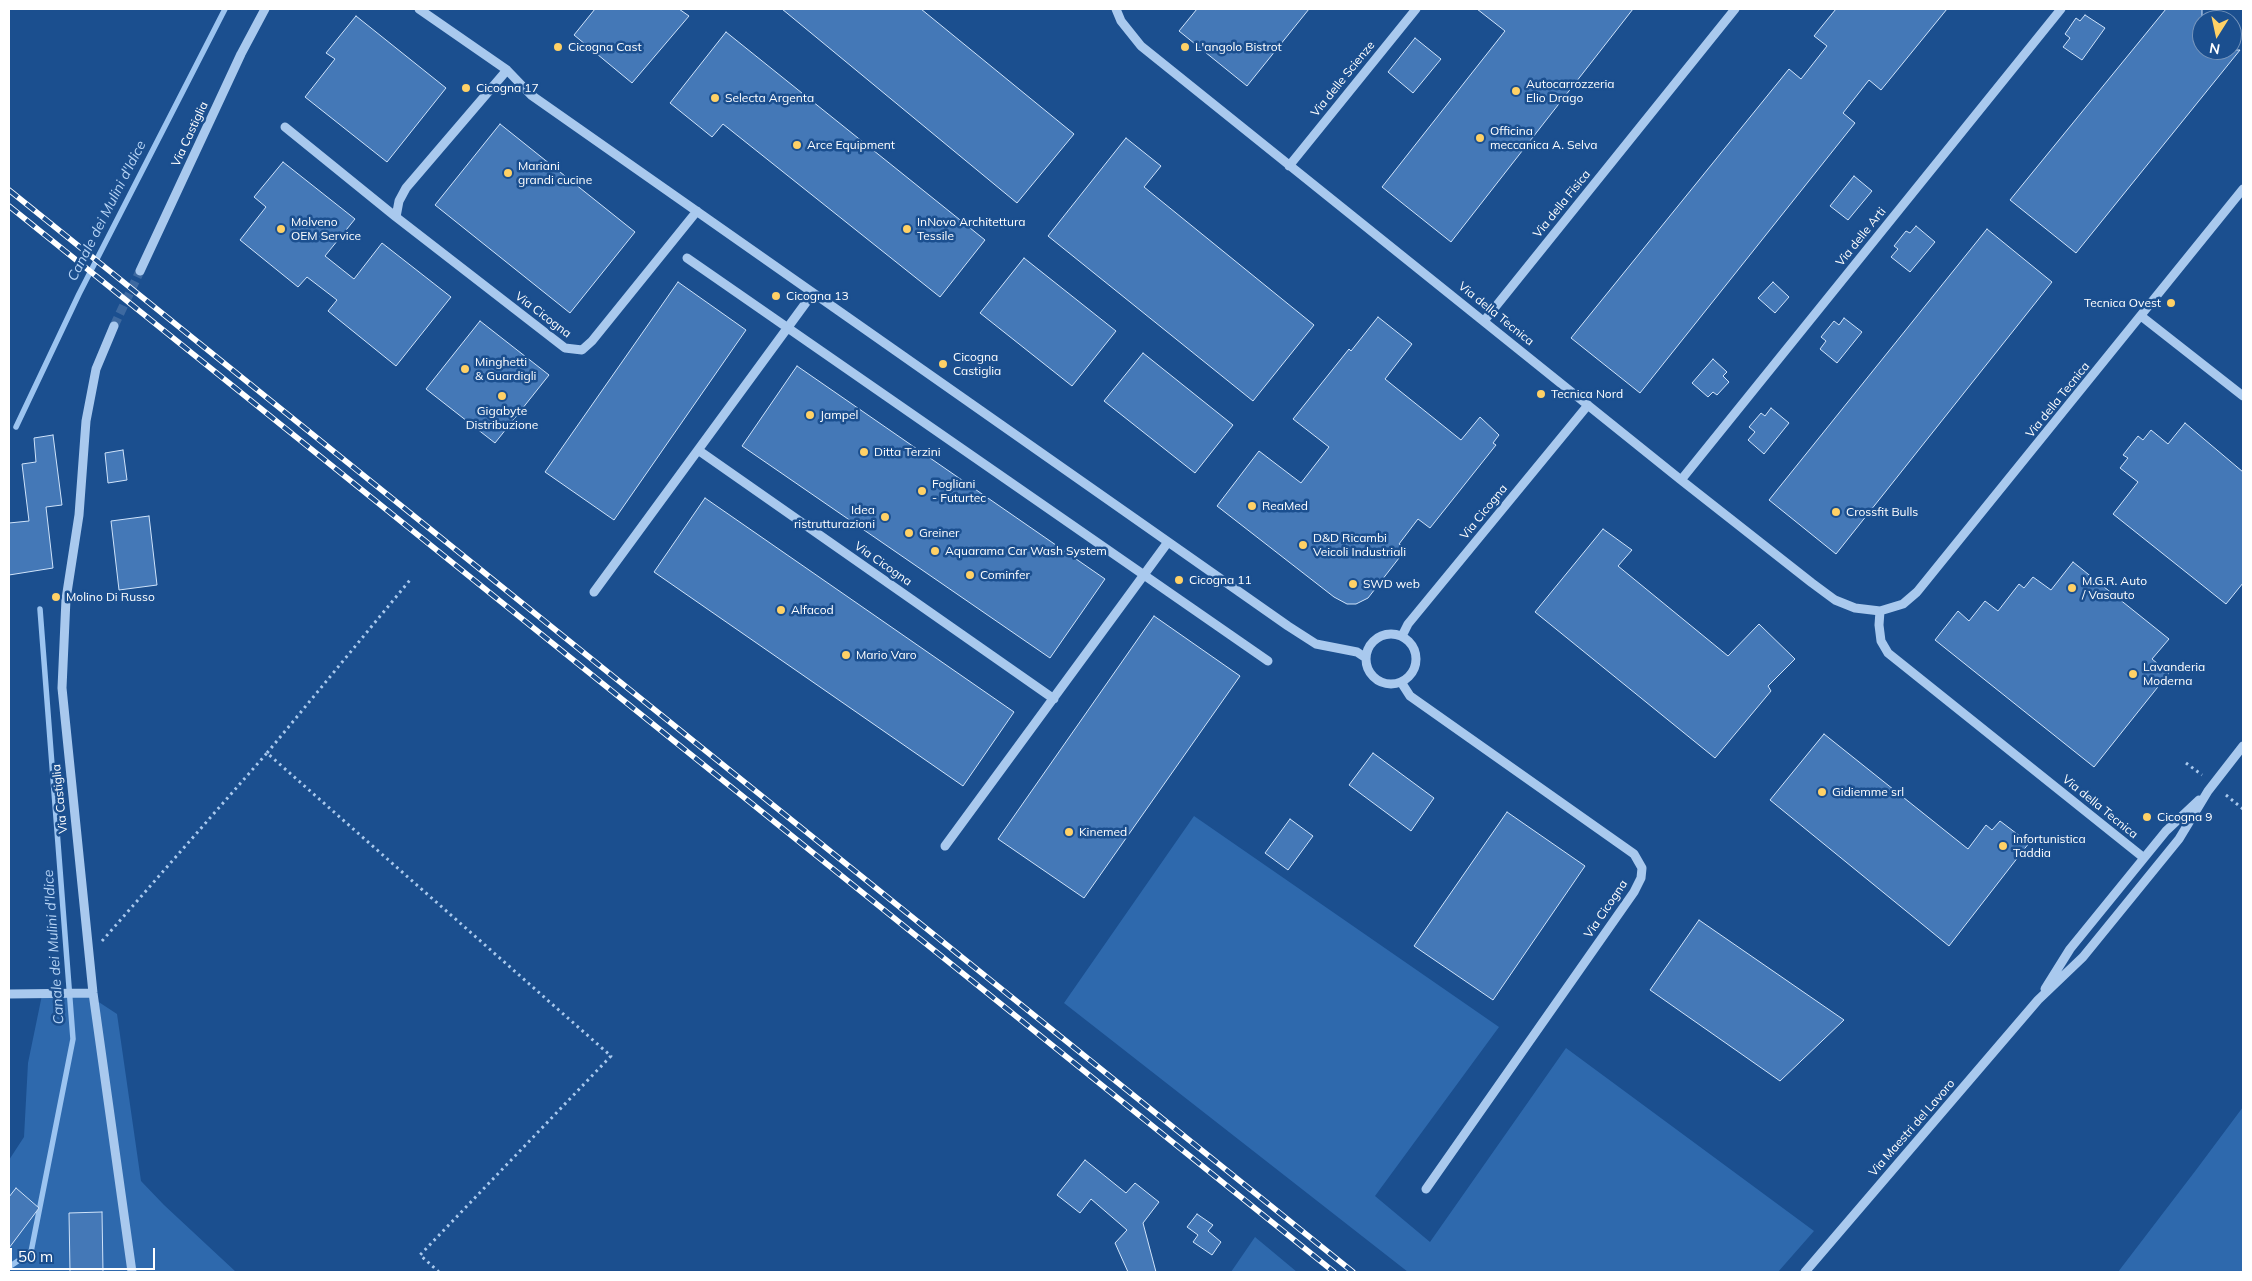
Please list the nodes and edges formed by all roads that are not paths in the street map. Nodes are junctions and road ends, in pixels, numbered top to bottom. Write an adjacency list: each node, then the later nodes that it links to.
1 (265, 9): 15 (street, Via Castiglia)
2 (420, 9): 7 (street)
3 (1116, 9): 9 (street, Via della Tecnica)
4 (1416, 9): 9 (street, Via delle Scienze)
5 (1735, 9): 18 (street, Via della Fisica)
6 (2061, 9): 24 (street, Via delle Arti)
7 (506, 70): 12 (street); 13 (street)
8 (286, 127): 13 (street, Via Cicogna)
9 (1289, 166): 18 (street, Via della Tecnica)
10 (2243, 188): 11 (street, Via della Tecnica)
11 (2240, 200): 17 (street, Via della Tecnica)
12 (697, 211): 13 (street, Via Cicogna); 16 (street)
13 (396, 217)
14 (687, 258): 20 (street)
15 (140, 272)
16 (813, 293): 20 (street); 25 (street)
17 (2141, 316): 21 (street); 28 (street, Via della Tecnica)
18 (1484, 321): 22 (street, Via della Tecnica)
19 (114, 326): 38 (street, Via Castiglia)
20 (788, 328): 23 (street); 26 (street)
21 (2243, 396)
22 (1588, 404): 24 (street, Via della Tecnica); 29 (street, Via Cicogna)
23 (698, 450): 27 (street); 33 (street, Via Cicogna)
24 (1681, 480): 28 (street, Via della Tecnica)
25 (1168, 542): 26 (street); 30 (street)
26 (1144, 576): 31 (street); 33 (street)
27 (594, 592)
28 (1880, 611): 37 (street, Via della Tecnica)
29 (1402, 636): 30 (street); 32 (street)
30 (1366, 658): 32 (street)
31 (1268, 661)
32 (1401, 682): 41 (street, Via Cicogna)
33 (1054, 698): 36 (street)
34 (2243, 746): 35 (street, Via Maestri del Lavoro)
35 (2208, 791): 37 (street, Via Maestri del Lavoro); 40 (street, Via Maestri del Lavoro)
36 (946, 846)
37 (2144, 858): 40 (street, Via Maestri del Lavoro)
38 (93, 993): 39 (street); 42 (street, Via Castiglia)
39 (9, 994)
40 (2038, 1000): 43 (street, Via Maestri del Lavoro)
41 (1426, 1188)
42 (132, 1272)
43 (1805, 1272)

